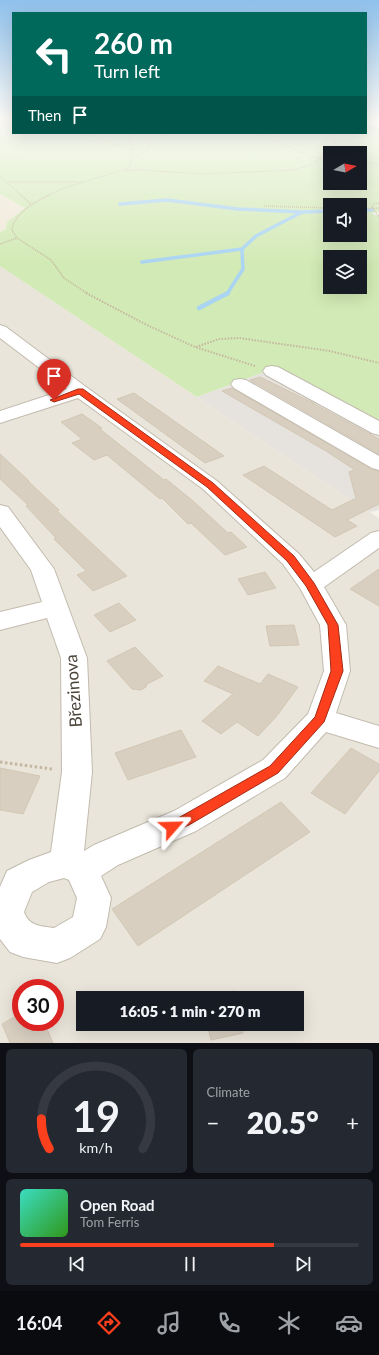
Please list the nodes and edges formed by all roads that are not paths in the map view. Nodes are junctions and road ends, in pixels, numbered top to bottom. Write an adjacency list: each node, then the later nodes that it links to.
1 (0, 330): 4 (street)
2 (272, 371): 6 (street)
3 (240, 384): 7 (street)
4 (80, 391): 5 (street); 10 (street)
5 (0, 417)
6 (379, 429)
7 (379, 464)
8 (3, 521): 11 (street, Březinova)
9 (379, 538): 10 (street)
10 (311, 585): 13 (street)
11 (56, 607): 12 (street); 15 (street, Březinova)
12 (0, 621)
13 (320, 719): 14 (street); 15 (street)
14 (379, 737)
15 (84, 863): 16 (street); 16 (street)
16 (6, 933)

